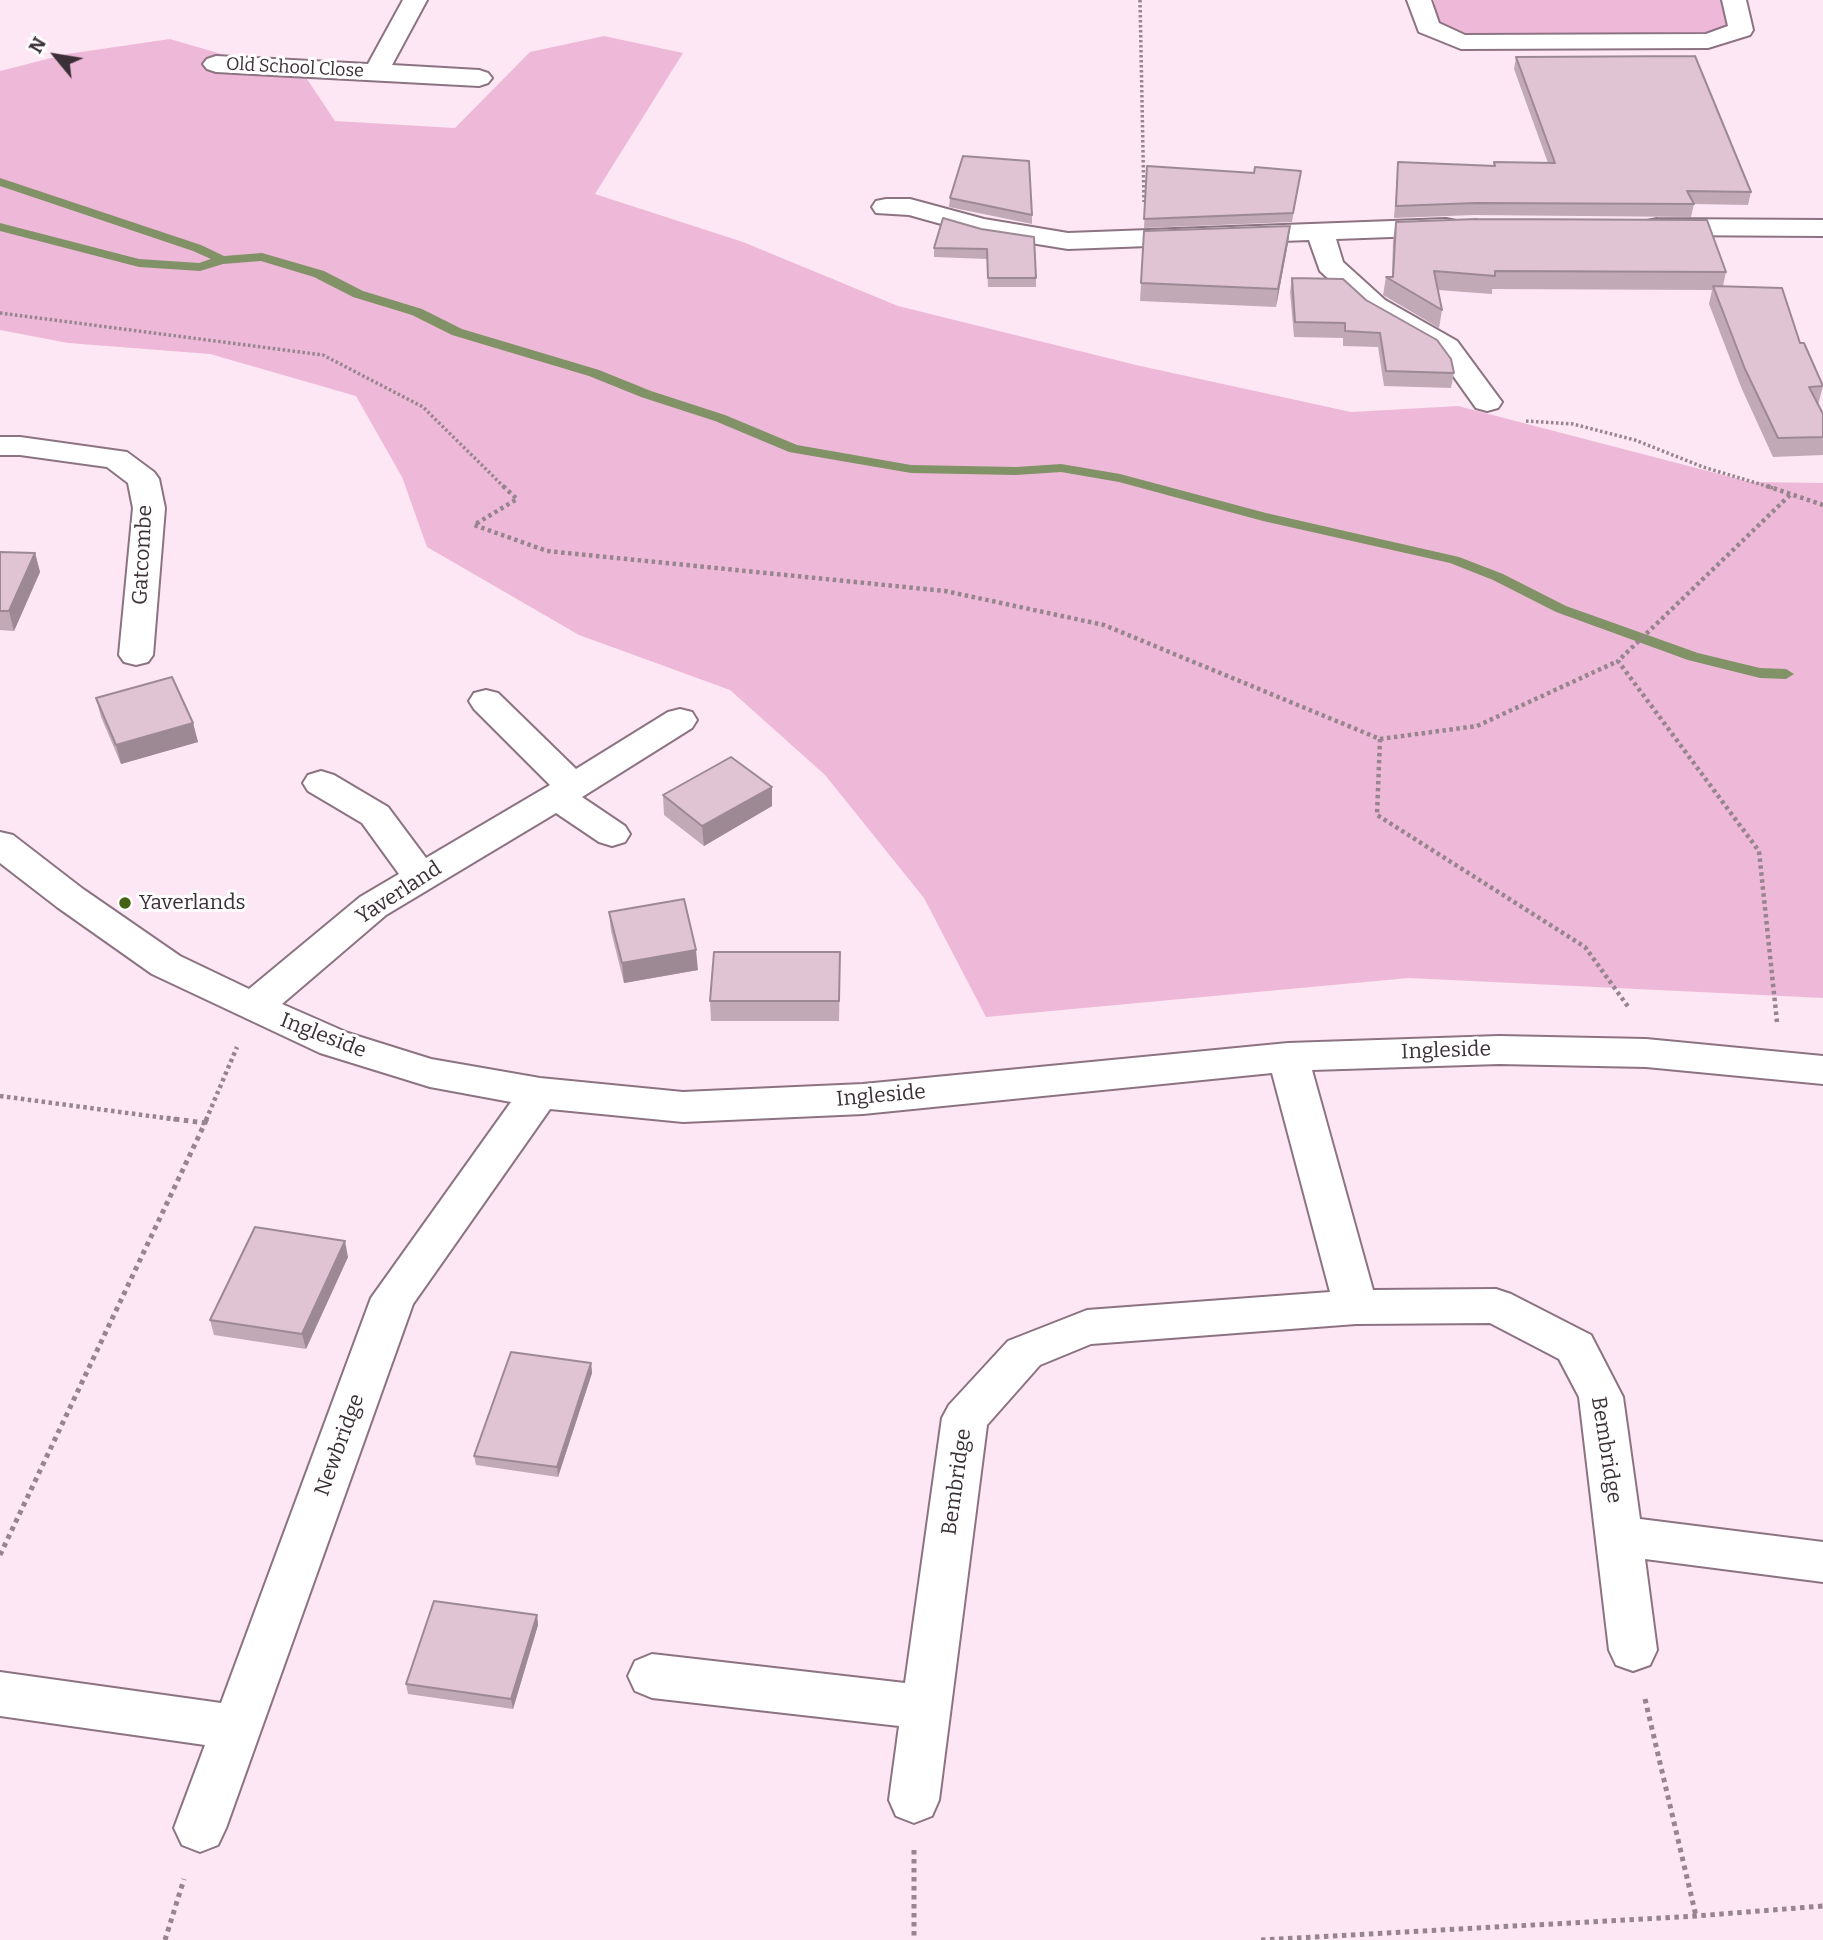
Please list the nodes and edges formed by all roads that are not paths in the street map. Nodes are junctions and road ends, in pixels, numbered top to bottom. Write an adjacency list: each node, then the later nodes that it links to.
1 (415, 0): 5 (street, Old School Close)
2 (1419, 0): 3 (street)
3 (1734, 0)
4 (216, 64): 5 (street, Old School Close)
5 (376, 72): 6 (street)
6 (478, 78)
7 (886, 207): 10 (street)
8 (1474, 226): 10 (street)
9 (1627, 227): 11 (street)
10 (1320, 231): 12 (street)
11 (1816, 235)
12 (1487, 402)
13 (0, 446): 14 (street, Gatcombe)
14 (136, 655)
15 (486, 701): 18 (street)
16 (680, 719): 18 (street, Yaverland)
17 (321, 783): 21 (street)
18 (565, 792): 19 (street); 21 (street, Yaverland)
19 (612, 834)
20 (0, 844): 22 (street, Ingleside)
21 (421, 877): 22 (street, Yaverland)
22 (253, 1007): 25 (street, Ingleside)
23 (1287, 1057): 24 (street, Ingleside); 25 (street, Ingleside); 26 (street)
24 (1823, 1070)
25 (540, 1093): 33 (street, Newbridge)
26 (1356, 1307): 27 (street, Bembridge); 32 (street, Bembridge)
27 (1619, 1536): 28 (street); 29 (street, Bembridge)
28 (1823, 1562)
29 (1633, 1650)
30 (652, 1676): 32 (street)
31 (0, 1694): 33 (street)
32 (926, 1707): 34 (street, Bembridge)
33 (237, 1727): 35 (street, Newbridge)
34 (914, 1800)
35 (200, 1828)

